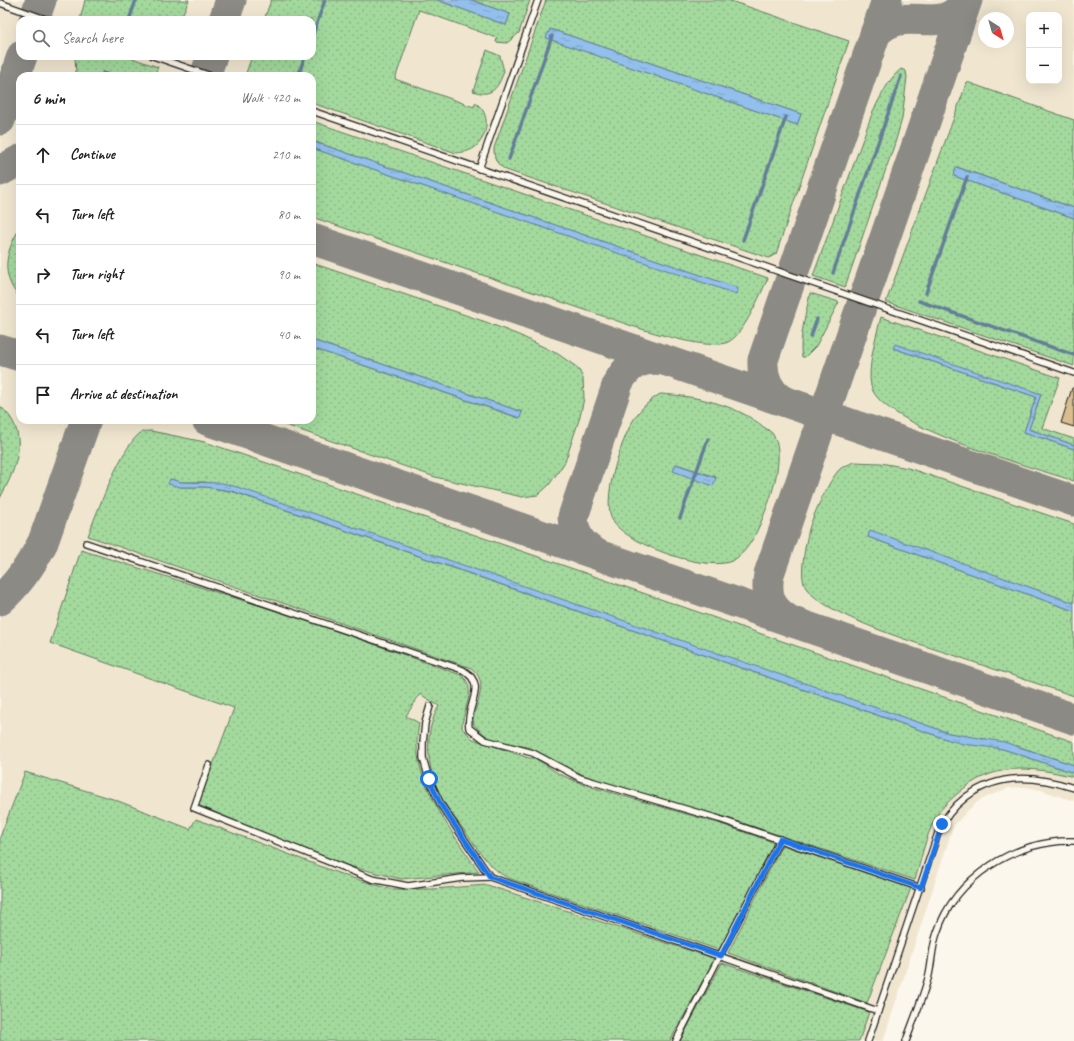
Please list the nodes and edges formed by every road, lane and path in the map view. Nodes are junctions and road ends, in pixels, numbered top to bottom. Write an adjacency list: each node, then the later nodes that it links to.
1 (538, 0): 7 (lane)
2 (0, 3): 3 (lane)
3 (37, 16)
4 (165, 60): 5 (lane)
5 (199, 72)
6 (316, 112): 7 (lane)
7 (479, 169): 8 (lane)
8 (1074, 373)
9 (86, 543): 13 (lane)
10 (430, 706): 15 (lane)
11 (209, 765): 15 (lane)
12 (1074, 788): 16 (lane)
13 (780, 839): 16 (lane); 17 (lane)
14 (1074, 842): 21 (lane)
15 (490, 877): 17 (lane)
16 (921, 888): 18 (lane)
17 (721, 956): 18 (lane); 19 (lane)
18 (878, 1011): 20 (lane)
19 (676, 1041)
20 (868, 1041)
21 (906, 1041)

